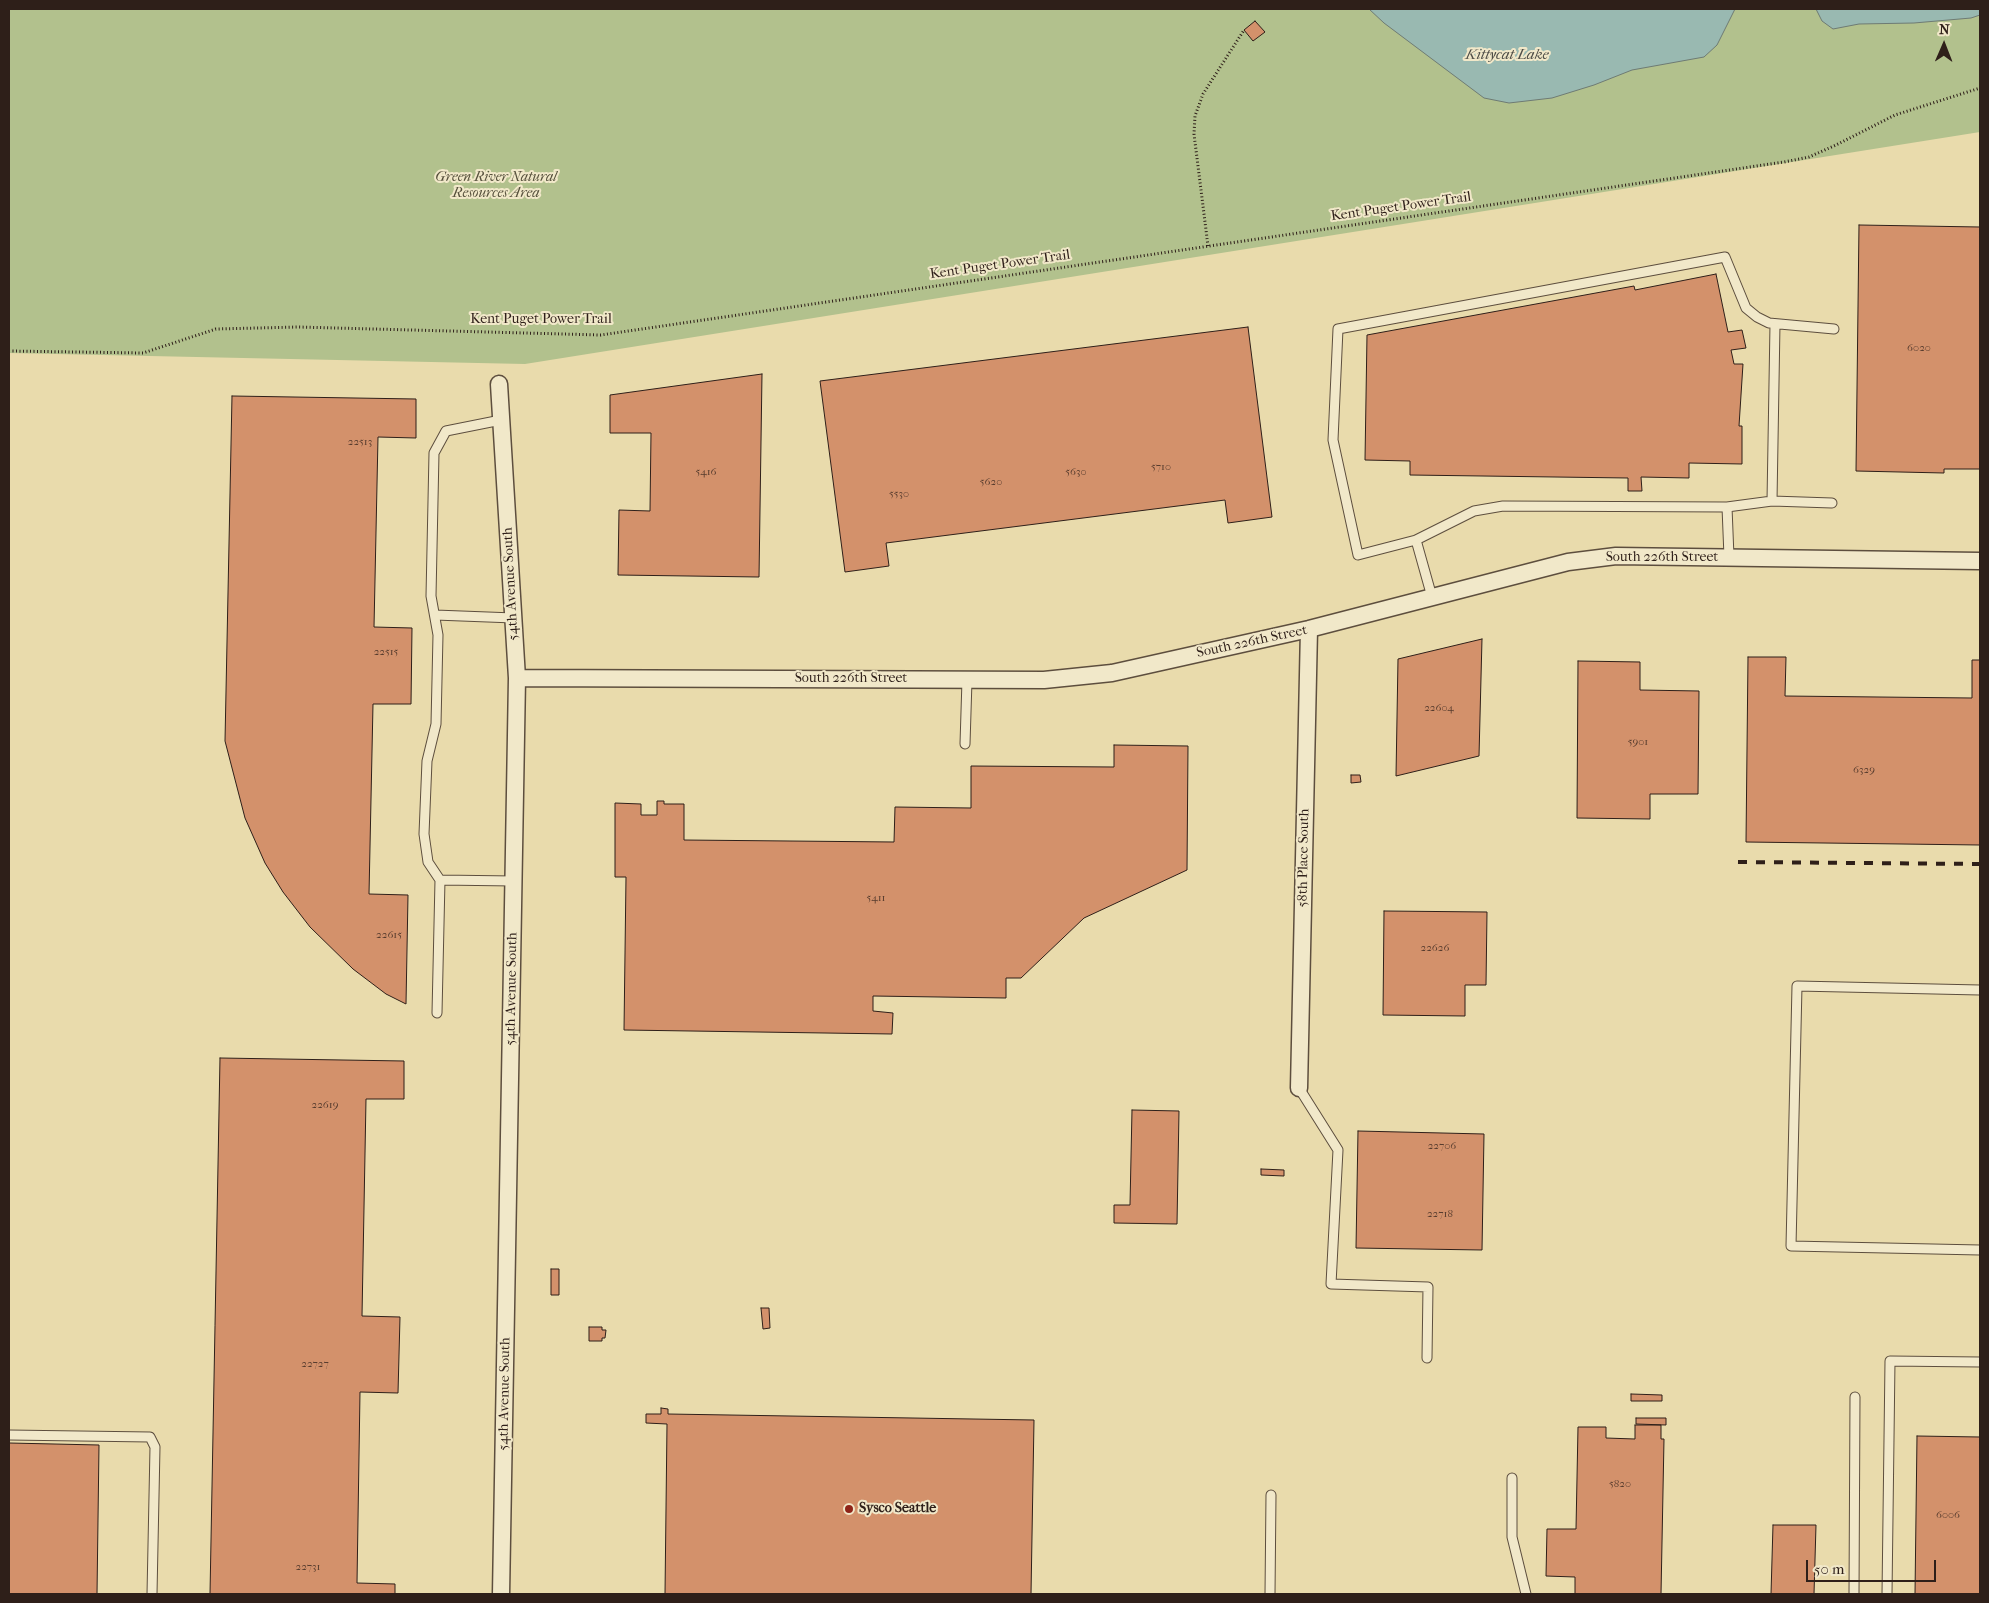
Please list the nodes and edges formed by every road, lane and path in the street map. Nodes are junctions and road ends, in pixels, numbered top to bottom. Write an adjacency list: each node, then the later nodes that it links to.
1 (1244, 30): 3 (path)
2 (1980, 88): 3 (path, Kent Puget Power Trail)
3 (1208, 246): 6 (path, Kent Puget Power Trail)
4 (1776, 324): 5 (lane); 9 (lane); 12 (lane)
5 (1834, 329)
6 (9, 351)
7 (499, 384): 8 (street, 54th Avenue South)
8 (502, 420): 16 (lane); 17 (street, 54th Avenue South)
9 (1772, 501): 10 (lane); 11 (lane)
10 (1832, 503)
11 (1727, 506): 12 (lane); 13 (lane)
12 (1416, 540): 15 (lane)
13 (1729, 557): 14 (street, South 226th Street); 15 (street, South 226th Street)
14 (1980, 561)
15 (1432, 597): 18 (street, South 226th Street)
16 (435, 615): 17 (lane); 22 (lane)
17 (514, 618): 19 (street, 54th Avenue South)
18 (1309, 629): 20 (street, South 226th Street); 26 (street, 58th Place South)
19 (517, 678): 20 (street, South 226th Street); 23 (street, 54th Avenue South)
20 (966, 680): 21 (lane)
21 (965, 744)
22 (440, 880): 23 (lane); 25 (lane)
23 (514, 881): 35 (street, 54th Avenue South)
24 (1980, 990): 27 (lane)
25 (437, 1013)
26 (1299, 1088): 28 (lane)
27 (1980, 1250)
28 (1427, 1358)
29 (1980, 1362): 39 (lane)
30 (1855, 1397): 38 (lane)
31 (9, 1435): 34 (lane)
32 (1512, 1478): 37 (lane)
33 (1272, 1495): 36 (lane)
34 (152, 1594)
35 (502, 1594)
36 (1270, 1594)
37 (1526, 1594)
38 (1854, 1594)
39 (1887, 1594)

